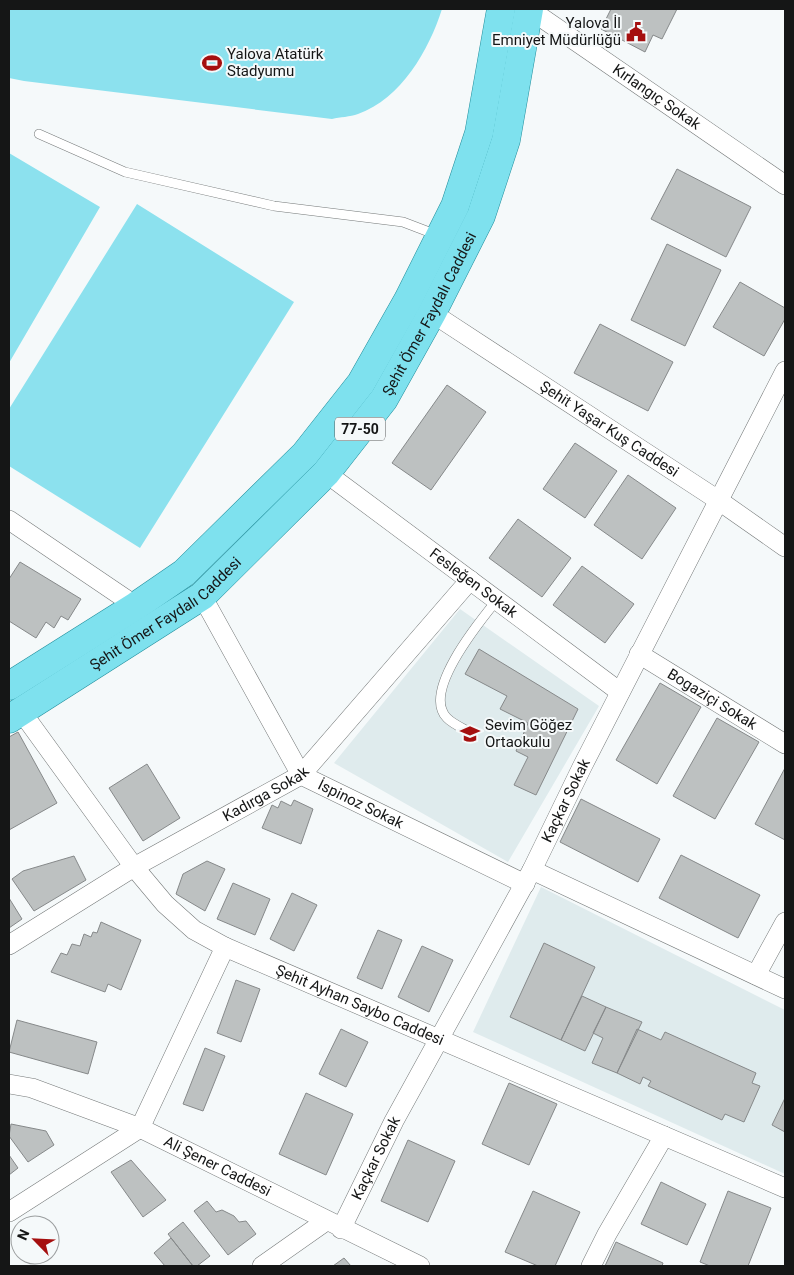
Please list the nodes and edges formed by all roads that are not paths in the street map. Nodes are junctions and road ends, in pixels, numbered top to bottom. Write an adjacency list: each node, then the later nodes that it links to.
1 (501, 9): 5 (main road, Şehit Ömer Faydalı Caddesi / 77-50)
2 (529, 9): 4 (street, Kırlangıç Sokak); 7 (main road, Şehit Ömer Faydalı Caddesi / 77-50)
3 (39, 134): 5 (lane)
4 (785, 186)
5 (440, 236): 6 (main road, Şehit Ömer Faydalı Caddesi / 77-50)
6 (408, 300): 7 (main road); 16 (main road, Şehit Ömer Faydalı Caddesi / 77-50)
7 (432, 313): 9 (main road, Şehit Ömer Faydalı Caddesi / 77-50); 10 (street, Şehit Yaşar Kuş Caddesi)
8 (785, 371): 10 (street, Kaçkar Sokak)
9 (326, 473): 13 (street, Fesleğen Sokak); 14 (main road, Şehit Ömer Faydalı Caddesi / 77-50)
10 (718, 500): 12 (street, Şehit Yaşar Kuş Caddesi); 17 (street, Kaçkar Sokak)
11 (9, 520): 16 (street)
12 (785, 547)
13 (470, 580): 15 (street, Fesleğen Sokak); 23 (street, Kadırga Sokak)
14 (202, 596): 20 (main road, Şehit Ömer Faydalı Caddesi / 77-50); 23 (street, İspinoz Sokak)
15 (497, 600): 19 (street, Fesleğen Sokak); 21 (lane)
16 (136, 606): 18 (main road, Şehit Ömer Faydalı Caddesi / 77-50)
17 (639, 654): 19 (street, Kaçkar Sokak); 22 (street, Bogaziçi Sokak)
18 (9, 686)
19 (620, 692): 25 (street, Kaçkar Sokak)
20 (15, 715): 24 (street, Şehit Ayhan Saybo Caddesi)
21 (473, 734)
22 (785, 744)
23 (301, 775): 24 (street, Kadırga Sokak); 25 (street, İspinoz Sokak)
24 (134, 867): 27 (street, Kadırga Sokak); 28 (street, Şehit Ayhan Saybo Caddesi)
25 (528, 877): 29 (street, İspinoz Sokak); 31 (street, Kaçkar Sokak)
26 (785, 922): 29 (street)
27 (9, 945)
28 (225, 947): 31 (street, Şehit Ayhan Saybo Caddesi); 33 (street)
29 (756, 975): 30 (street, İspinoz Sokak)
30 (785, 989)
31 (438, 1038): 34 (street, Şehit Ayhan Saybo Caddesi); 37 (street, Kaçkar Sokak)
32 (9, 1084): 33 (street, Ali Şener Caddesi)
33 (140, 1128): 36 (street); 37 (street, Ali Şener Caddesi)
34 (664, 1136): 35 (street, Şehit Ayhan Saybo Caddesi); 40 (street)
35 (785, 1188)
36 (9, 1212)
37 (334, 1225): 38 (street); 39 (street, Ali Şener Caddesi)
38 (262, 1266)
39 (420, 1266)
40 (591, 1266)

